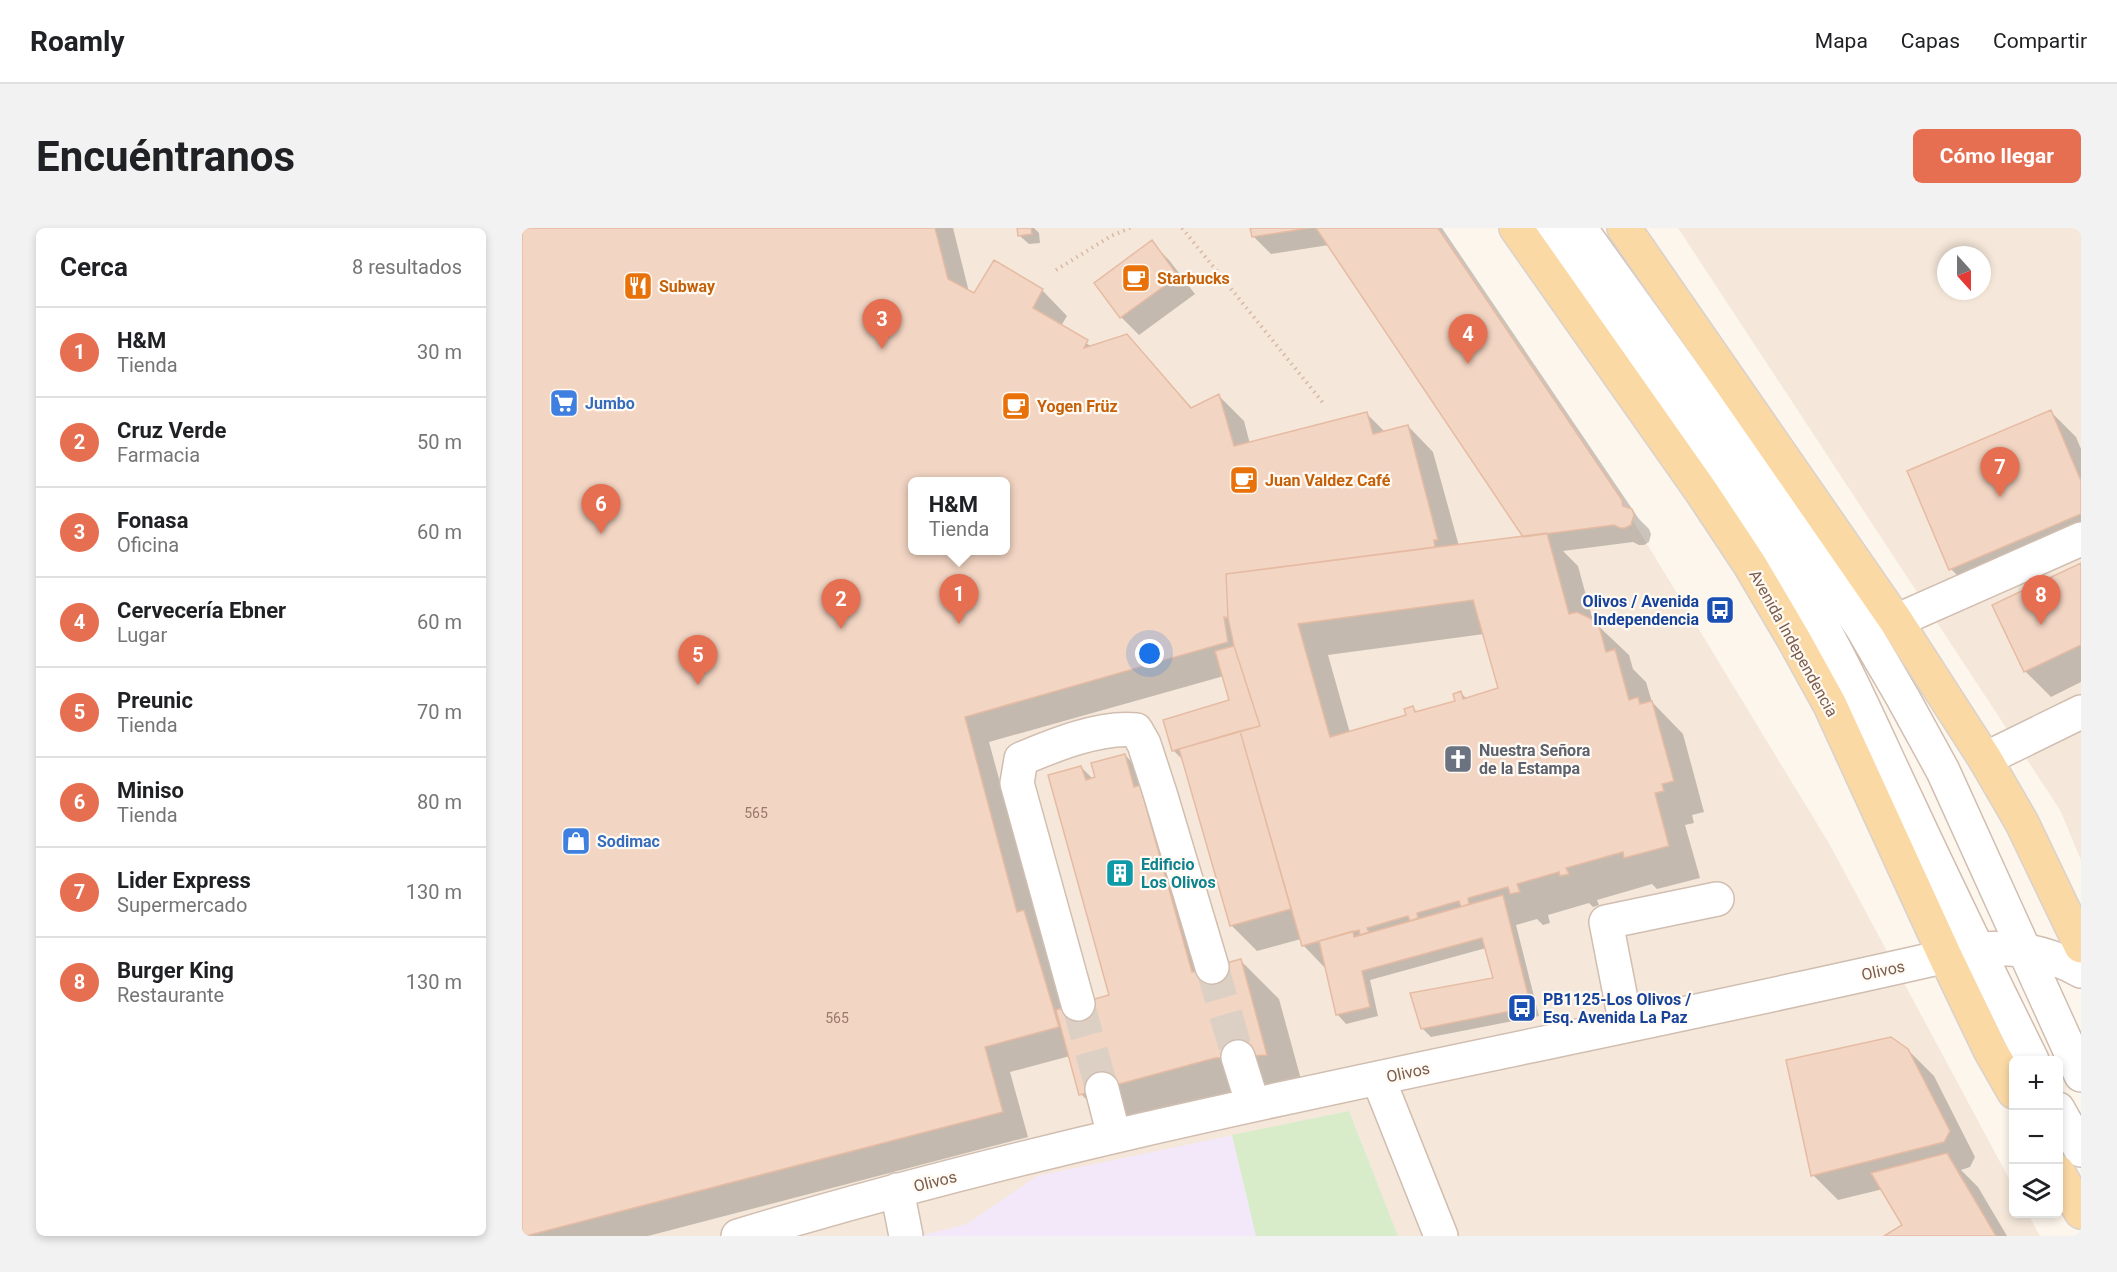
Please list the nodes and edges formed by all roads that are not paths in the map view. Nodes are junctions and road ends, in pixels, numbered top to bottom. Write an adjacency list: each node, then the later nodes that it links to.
1 (1516, 228): 13 (main road, Avenida Independencia)
2 (1550, 228): 11 (street)
3 (1580, 228): 12 (street)
4 (1624, 228): 6 (main road)
5 (2081, 539): 6 (street)
6 (1896, 621): 8 (main road)
7 (2081, 712): 8 (street)
8 (1985, 759): 10 (main road)
9 (1717, 899): 17 (street)
10 (2076, 925)
11 (1977, 949): 12 (street, Olivos); 13 (street, Olivos); 18 (street)
12 (2024, 950): 15 (street, Olivos); 20 (street)
13 (1945, 956): 17 (street, Olivos); 22 (main road, Avenida Independencia)
14 (1212, 966): 16 (street)
15 (2081, 971)
16 (1078, 1004)
17 (1626, 1025): 21 (street, Olivos)
18 (2030, 1056)
19 (1238, 1057): 24 (street)
20 (2081, 1075)
21 (1378, 1078): 24 (street, Olivos); 33 (street)
22 (2009, 1085)
23 (1102, 1089): 26 (street)
24 (1253, 1105): 26 (street, Olivos)
25 (2059, 1110): 27 (street)
26 (1114, 1136): 29 (street, Olivos)
27 (2081, 1150)
28 (2063, 1181): 30 (main road)
29 (897, 1190): 31 (street, Olivos); 32 (street)
30 (2081, 1212)
31 (738, 1236)
32 (906, 1236)
33 (1441, 1236)

